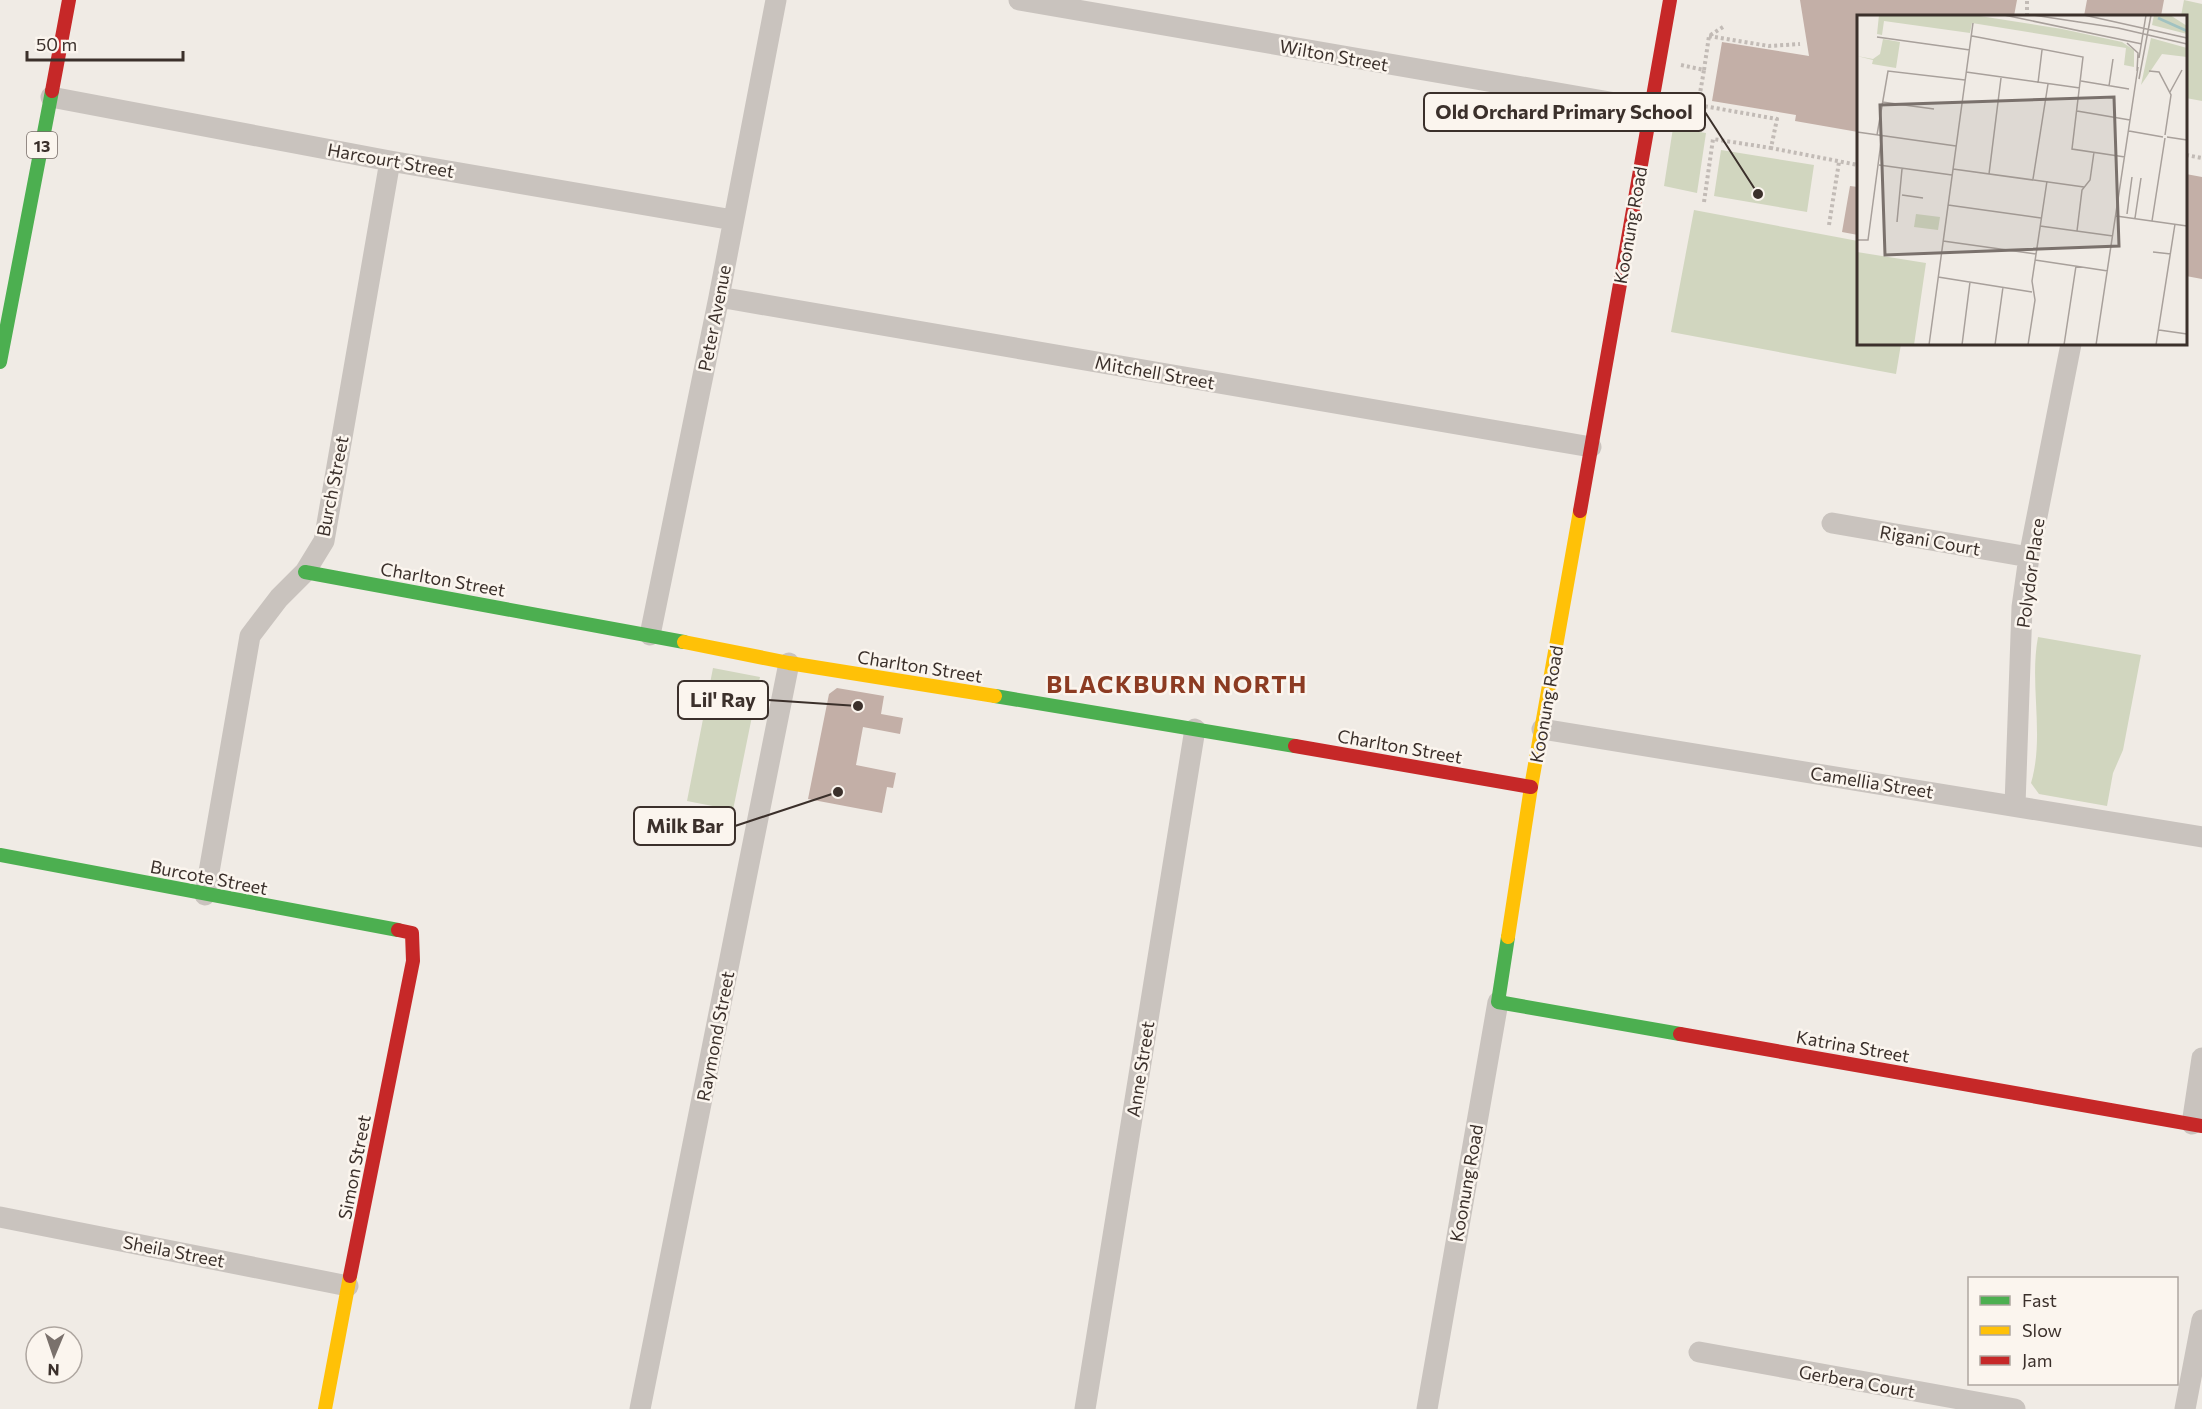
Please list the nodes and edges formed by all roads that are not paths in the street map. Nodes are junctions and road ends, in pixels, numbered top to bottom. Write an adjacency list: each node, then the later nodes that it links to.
1 (69, 0): 5 (street, 13)
2 (776, 0): 8 (street, Peter Avenue)
3 (1019, 0): 6 (street, Wilton Street)
4 (1670, 0): 6 (street, Koonung Road)
5 (51, 97): 7 (street, Harcourt Street); 10 (street, 13)
6 (1650, 109): 14 (street, Koonung Road)
7 (390, 160): 8 (street, Harcourt Street); 17 (street, Burch Street)
8 (733, 219): 11 (street, Peter Avenue)
9 (0, 287): 10 (street)
10 (15, 290): 13 (street, 13)
11 (719, 297): 14 (street, Mitchell Street); 18 (street, Peter Avenue)
12 (2071, 345): 16 (street, Polydor Place)
13 (0, 362)
14 (1591, 447): 21 (street, Koonung Road)
15 (1832, 523): 16 (street, Rigani Court)
16 (2029, 557): 23 (street, Polydor Place)
17 (305, 572): 18 (street, Charlton Street); 26 (street, Burch Street)
18 (650, 635): 19 (street, Charlton Street)
19 (789, 663): 20 (street, Charlton Street); 36 (street, Raymond Street)
20 (1195, 729): 22 (street, Charlton Street); 37 (street, Anne Street)
21 (1542, 729): 22 (street, Koonung Road); 23 (street, Camellia Street)
22 (1531, 787): 28 (street, Koonung Road)
23 (2015, 805): 24 (street, Camellia Street)
24 (2202, 837)
25 (0, 855): 26 (street, Burcote Street)
26 (205, 896): 27 (street, Burcote Street)
27 (412, 933): 32 (street, Simon Street)
28 (1498, 1002): 30 (street, Katrina Street); 38 (street, Koonung Road)
29 (2202, 1058): 30 (street)
30 (2197, 1125)
31 (0, 1217): 32 (street, Sheila Street)
32 (348, 1286): 35 (street, Simon Street)
33 (2202, 1320): 40 (street)
34 (1699, 1352): 39 (street, Gerbera Court)
35 (326, 1409)
36 (640, 1409)
37 (1085, 1409)
38 (1427, 1409)
39 (2015, 1409)
40 (2185, 1409)

